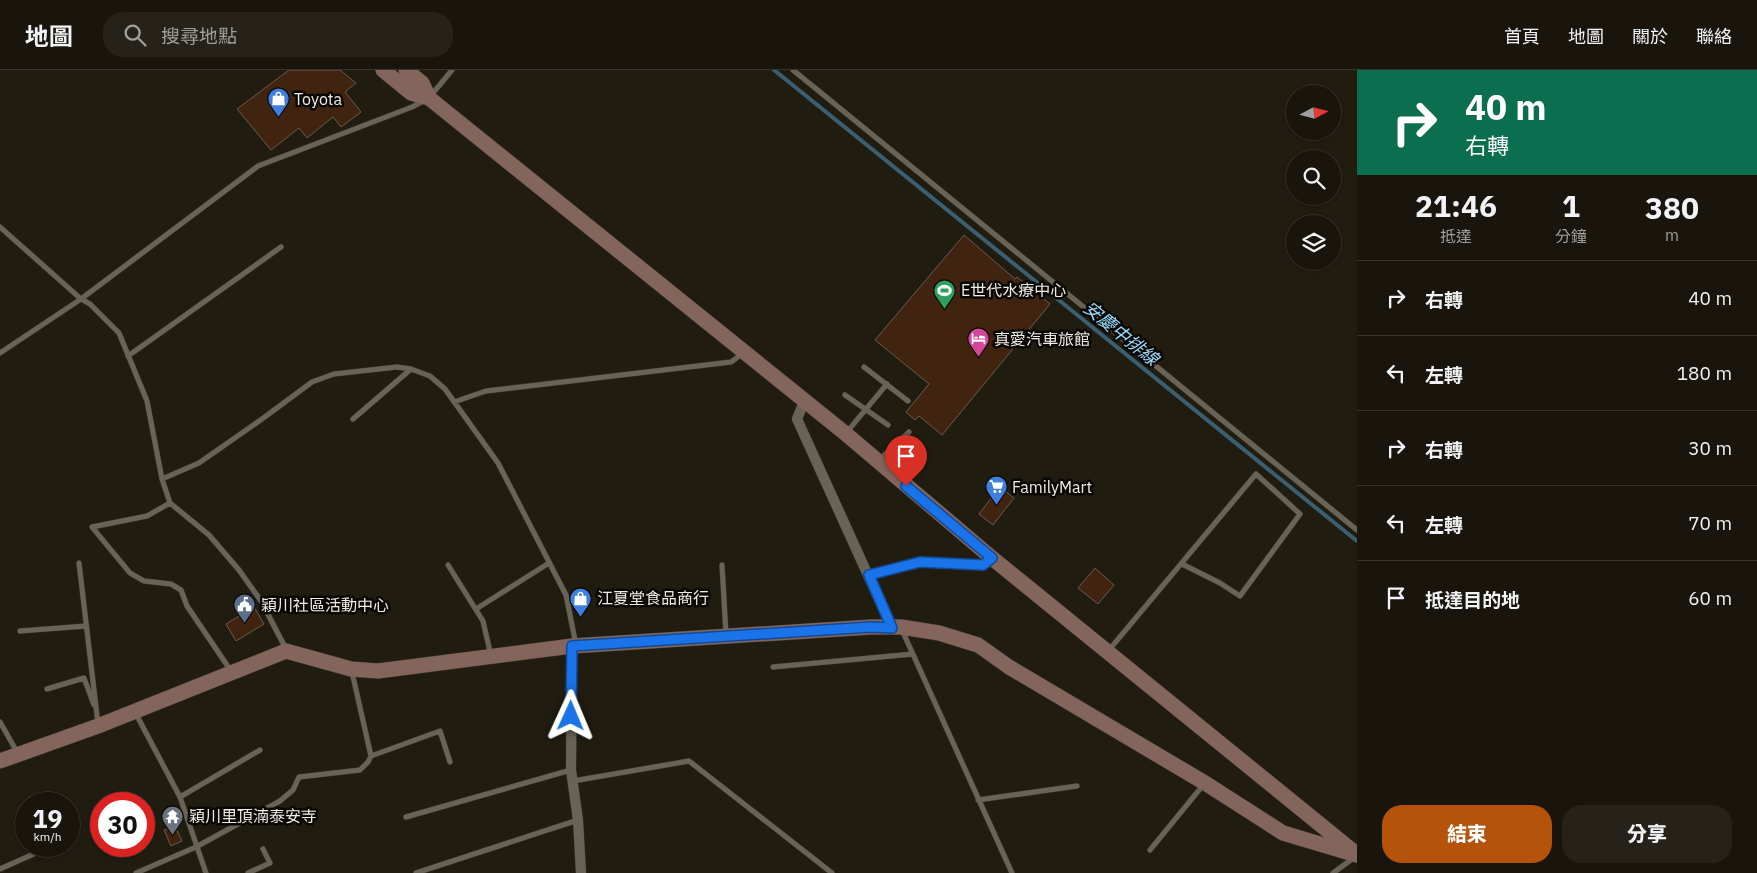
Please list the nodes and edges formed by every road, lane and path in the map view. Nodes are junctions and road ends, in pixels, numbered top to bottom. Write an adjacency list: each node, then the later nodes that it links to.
1 (383, 70): 5 (street)
2 (406, 70): 5 (street)
3 (452, 70): 5 (lane)
4 (793, 70): 27 (lane)
5 (429, 98): 8 (lane); 9 (street)
6 (0, 227): 8 (lane)
7 (281, 247): 11 (lane)
8 (81, 299): 10 (lane); 11 (lane)
9 (744, 352): 17 (lane); 18 (street)
10 (0, 353)
11 (128, 356): 25 (lane)
12 (864, 367): 14 (lane)
13 (411, 369): 17 (lane); 20 (lane); 25 (lane)
14 (887, 384): 16 (lane); 19 (lane)
15 (845, 395): 19 (lane)
16 (908, 401)
17 (454, 402): 30 (lane)
18 (804, 402): 23 (street); 34 (street)
19 (867, 409): 21 (lane); 23 (lane)
20 (354, 419)
21 (888, 425)
22 (909, 432): 24 (lane)
23 (846, 434): 24 (street)
24 (877, 462): 28 (street)
25 (162, 479): 26 (lane)
26 (170, 503): 41 (lane); 47 (lane)
27 (1357, 530)
28 (992, 558): 34 (lane); 42 (street)
29 (79, 563): 36 (lane)
30 (549, 563): 35 (lane); 40 (lane)
31 (1182, 564): 31 (lane); 42 (lane)
32 (448, 565): 35 (lane)
33 (722, 565): 39 (lane)
34 (869, 575): 37 (street)
35 (476, 609): 44 (lane)
36 (86, 626): 38 (lane); 50 (lane)
37 (896, 628): 39 (street); 43 (lane); 59 (street)
38 (20, 631)
39 (726, 636): 40 (street)
40 (574, 645): 44 (street); 57 (street)
41 (287, 651): 46 (street); 47 (street)
42 (1107, 653): 68 (street)
43 (913, 654): 45 (lane); 62 (lane)
44 (491, 656): 46 (street)
45 (772, 667)
46 (351, 669): 54 (lane)
47 (232, 673): 49 (street)
48 (47, 689): 50 (lane)
49 (134, 712): 50 (street); 61 (lane)
50 (98, 720): 53 (street)
51 (0, 722): 53 (lane)
52 (260, 750): 61 (lane)
53 (18, 754): 55 (street)
54 (371, 756): 56 (lane); 65 (lane)
55 (0, 761)
56 (450, 762)
57 (571, 770): 58 (street); 63 (lane)
58 (572, 781): 64 (street); 76 (lane)
59 (1205, 783): 67 (lane); 68 (street)
60 (1077, 786): 62 (lane)
61 (180, 797): 65 (lane)
62 (978, 800): 77 (lane)
63 (406, 816)
64 (578, 820): 74 (lane); 75 (street)
65 (196, 847): 71 (lane); 72 (lane)
66 (263, 849): 73 (lane)
67 (1150, 850)
68 (1357, 855): 78 (lane)
69 (26, 857): 70 (lane)
70 (0, 868)
71 (136, 873)
72 (206, 873)
73 (248, 873)
74 (416, 873)
75 (581, 873)
76 (832, 873)
77 (1012, 873)
78 (1333, 873)

